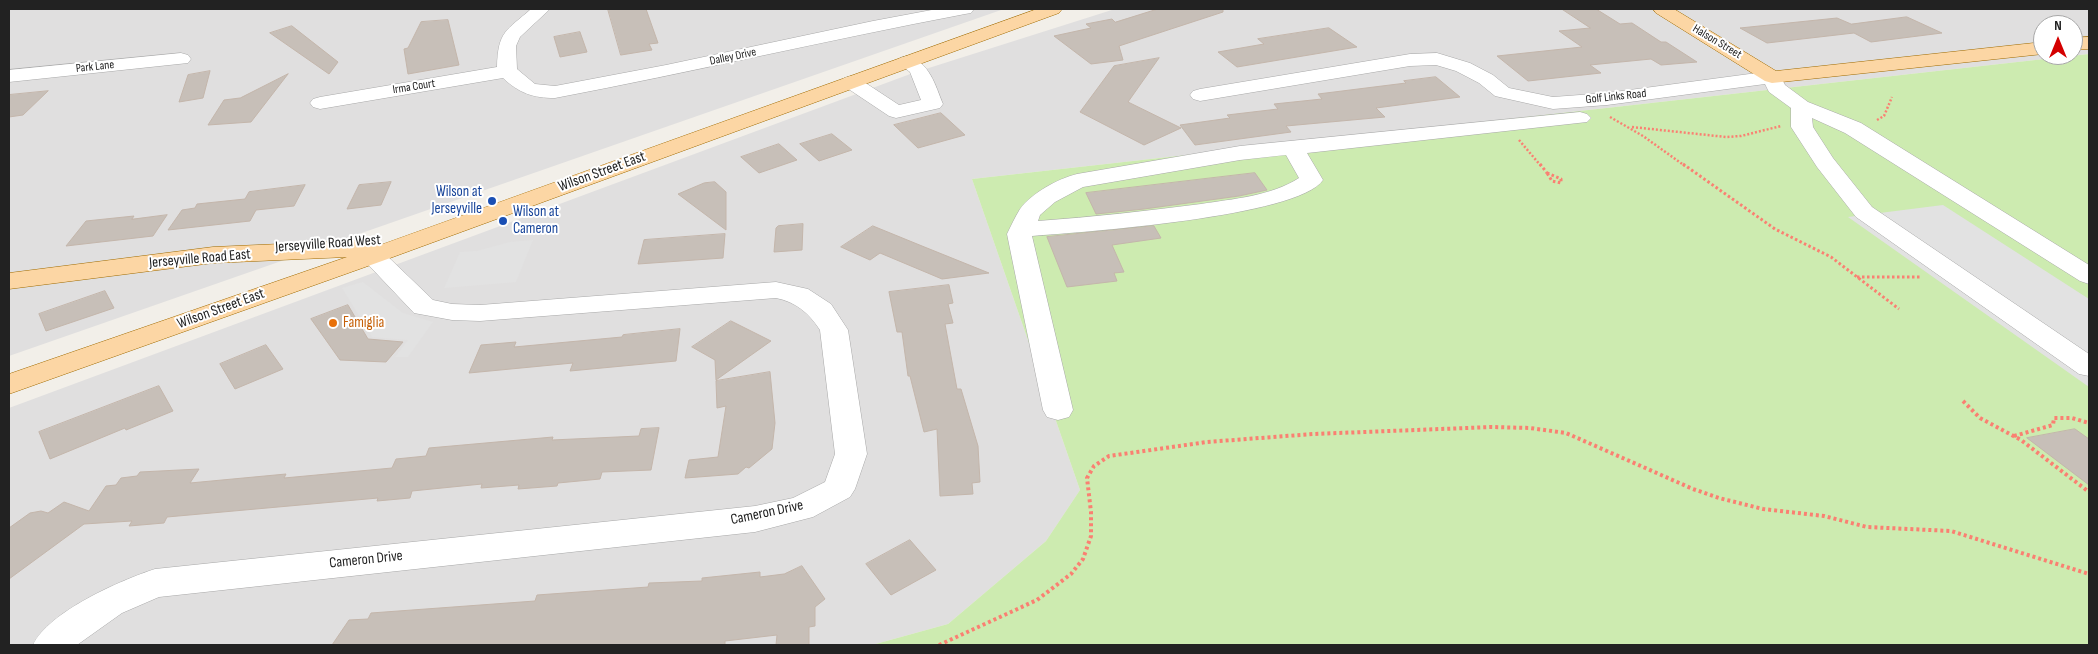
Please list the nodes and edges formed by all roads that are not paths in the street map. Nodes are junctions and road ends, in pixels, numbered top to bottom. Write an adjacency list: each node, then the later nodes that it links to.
1 (541, 9): 10 (street)
2 (965, 9): 5 (street, Dalley Drive)
3 (1053, 9): 9 (main road, Wilson Street East)
4 (1662, 9): 12 (main road, Halson Street)
5 (933, 11): 6 (street, Dalley Drive)
6 (869, 17): 10 (street, Dalley Drive)
7 (2033, 49): 12 (main road, Golf Links Road)
8 (180, 58): 11 (street, Park Lane)
9 (907, 62): 13 (main road, Wilson Street East); 13 (street)
10 (508, 72): 15 (street, Irma Court)
11 (9, 76)
12 (1772, 77): 16 (street, Golf Links Road); 17 (street)
13 (852, 82): 20 (main road, Wilson Street East)
14 (1200, 96): 16 (street, Golf Links Road)
15 (320, 103)
16 (1613, 106): 18 (street)
17 (1801, 114): 24 (street); 26 (street)
18 (1293, 148): 19 (street); 19 (street)
19 (1022, 229): 28 (street)
20 (394, 248): 21 (main road, Jerseyville Road East); 22 (main road, Jerseyville Road West); 23 (main road, Wilson Street East); 29 (street, Cameron Drive)
21 (296, 253): 22 (main road, Jerseyville Road East); 23 (main road)
22 (213, 256): 25 (main road, Jerseyville Road East)
23 (322, 274): 27 (main road, Wilson Street East)
24 (2089, 276)
25 (9, 281)
26 (2089, 367)
27 (9, 384)
28 (1058, 410)
29 (52, 645)

